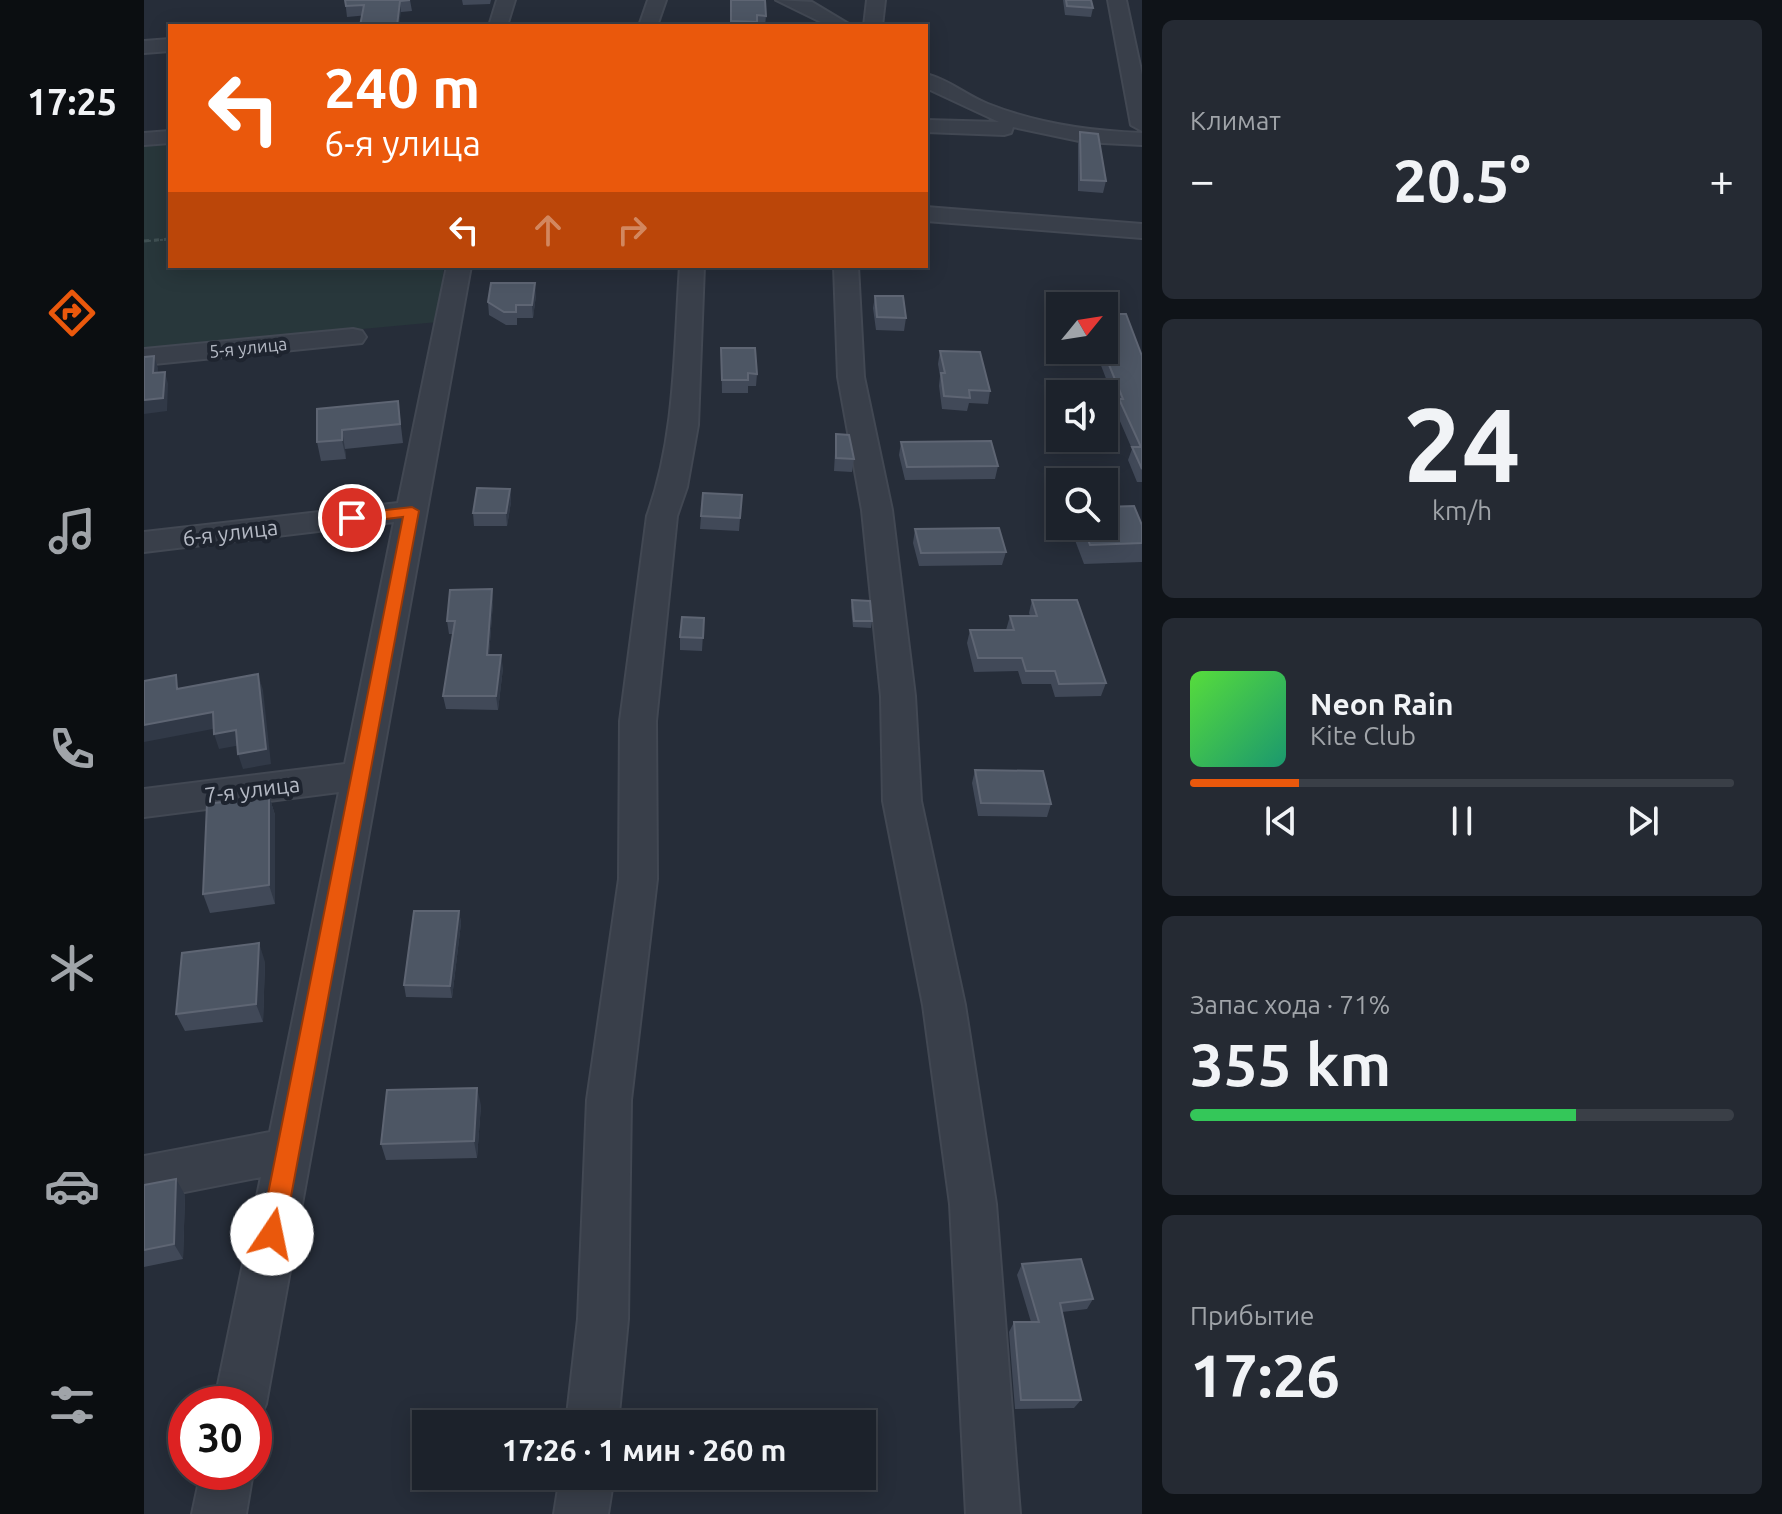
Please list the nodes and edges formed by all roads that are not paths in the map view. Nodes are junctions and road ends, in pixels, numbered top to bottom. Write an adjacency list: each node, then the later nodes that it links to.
1 (506, 0): 6 (street)
2 (657, 0): 7 (street)
3 (876, 0): 9 (street)
4 (1117, 0): 13 (street)
5 (792, 1): 8 (street)
6 (499, 24)
7 (649, 24)
8 (839, 24)
9 (873, 24)
10 (168, 45): 11 (street)
11 (144, 47)
12 (928, 81): 15 (street)
13 (1142, 125)
14 (928, 126): 15 (street)
15 (1042, 131): 18 (street)
16 (168, 137): 17 (street)
17 (144, 139)
18 (1142, 139)
19 (928, 214): 20 (street)
20 (1142, 231)
21 (459, 268): 26 (street)
22 (692, 268): 33 (street)
23 (846, 268): 38 (street)
24 (353, 337): 25 (street, 5-я улица)
25 (144, 357)
26 (412, 511): 27 (street, 6-я улица); 28 (street)
27 (144, 542)
28 (361, 776): 29 (street, 7-я улица); 30 (street)
29 (144, 803)
30 (289, 1150): 31 (street); 32 (street)
31 (144, 1178)
32 (243, 1386)
33 (593, 1410)
34 (224, 1490): 36 (street)
35 (585, 1490): 37 (street)
36 (219, 1514)
37 (581, 1514)
38 (993, 1514)

